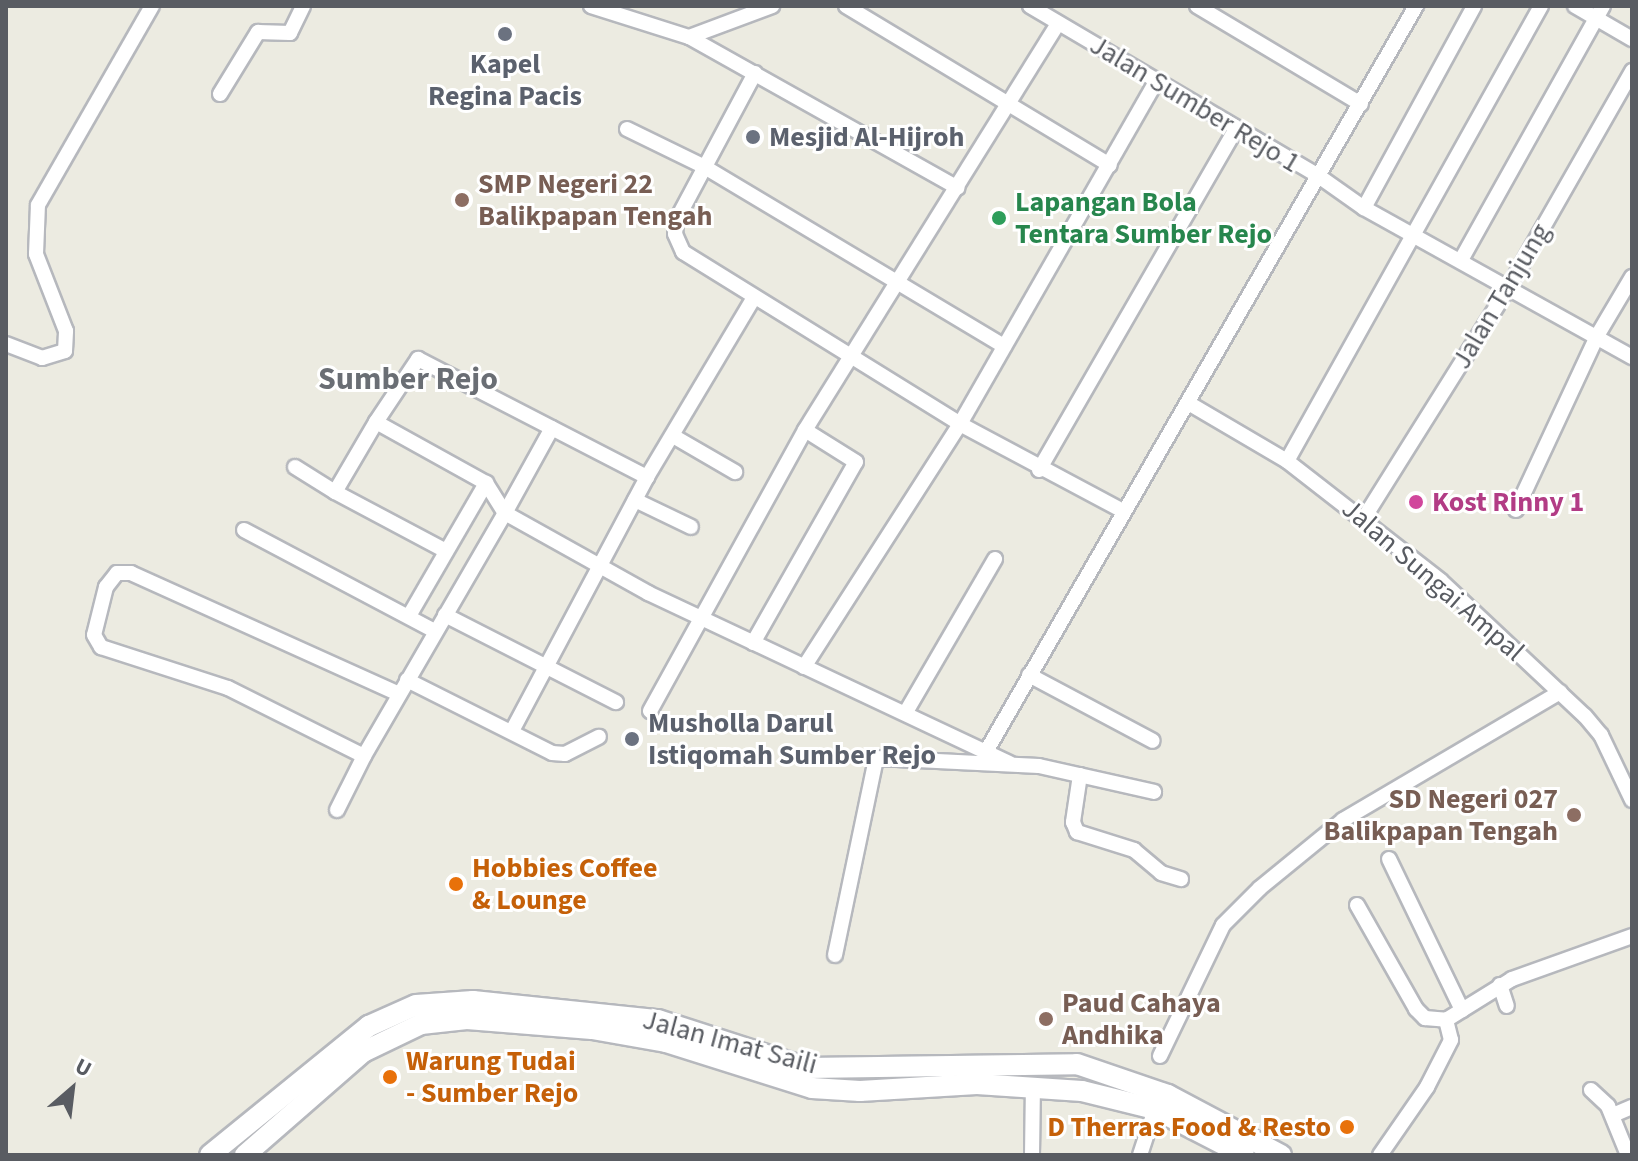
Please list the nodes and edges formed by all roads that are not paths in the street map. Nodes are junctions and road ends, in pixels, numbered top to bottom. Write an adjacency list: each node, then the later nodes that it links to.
1 (152, 6): 37 (street)
2 (303, 6): 20 (street)
3 (591, 6): 15 (street)
4 (772, 6): 15 (street)
5 (846, 6): 21 (street)
6 (1030, 6): 14 (street, Jalan Sumber Rejo 1)
7 (1061, 6): 14 (street)
8 (1197, 6): 22 (street)
9 (1416, 6): 22 (street)
10 (1474, 6): 29 (street)
11 (1541, 6): 30 (street)
12 (1575, 6): 13 (street)
13 (1600, 12): 16 (street); 31 (street)
14 (1054, 21): 19 (street, Jalan Sumber Rejo 1); 21 (street)
15 (689, 37): 18 (street)
16 (1632, 39)
17 (1632, 71): 34 (street, Jalan Tanjung)
18 (755, 73): 26 (street); 28 (street)
19 (1157, 80): 24 (street, Jalan Sumber Rejo 1); 25 (street)
20 (220, 94)
21 (1009, 104): 25 (street); 28 (street)
22 (1361, 104): 27 (street)
23 (627, 129): 26 (street)
24 (1236, 129): 27 (street, Jalan Sumber Rejo 1); 49 (street)
25 (1110, 165): 38 (street)
26 (703, 166): 33 (street); 35 (street)
27 (1320, 177): 29 (street, Jalan Sumber Rejo 1); 41 (street)
28 (958, 188): 33 (street)
29 (1364, 208): 30 (street, Jalan Sumber Rejo 1)
30 (1412, 234): 31 (street, Jalan Sumber Rejo 1); 47 (street)
31 (1461, 260): 34 (street, Jalan Sumber Rejo 1)
32 (1632, 277): 36 (street)
33 (898, 281): 38 (street); 39 (street)
34 (1509, 287): 36 (street, Jalan Sumber Rejo 1); 58 (street, Jalan Tanjung)
35 (753, 299): 39 (street); 46 (street)
36 (1597, 336): 40 (street, Jalan Sumber Rejo 1); 55 (street)
37 (6, 344)
38 (1004, 346): 43 (street)
39 (852, 357): 43 (street); 45 (street)
40 (1632, 357)
41 (1190, 404): 47 (street, Jalan Sungai Ampal); 56 (street)
42 (376, 422): 44 (street); 52 (street); 53 (street)
43 (960, 424): 49 (street); 69 (street)
44 (552, 428): 51 (street); 57 (street)
45 (805, 430): 66 (street); 68 (street)
46 (673, 436): 50 (street); 51 (street)
47 (1287, 461): 58 (street, Jalan Sungai Ampal)
48 (295, 467): 53 (street)
49 (1039, 470): 56 (street)
50 (735, 472)
51 (647, 477): 54 (street)
52 (486, 483): 57 (street); 61 (street)
53 (335, 492): 61 (street)
54 (635, 500): 59 (street); 63 (street)
55 (1516, 510)
56 (1123, 511): 71 (street)
57 (505, 513): 63 (street); 64 (street)
58 (1364, 518): 73 (street, Jalan Sungai Ampal)
59 (691, 527)
60 (244, 530): 65 (street)
61 (446, 551): 65 (street)
62 (995, 559): 77 (street)
63 (599, 565): 66 (street); 70 (street)
64 (445, 615): 67 (street); 70 (street)
65 (409, 616): 67 (street)
66 (699, 616): 68 (street); 76 (street)
67 (435, 631): 72 (street)
68 (753, 643): 69 (street)
69 (804, 667): 77 (street)
70 (546, 668): 75 (street); 78 (street)
71 (1029, 675): 80 (street); 81 (street)
72 (407, 680): 74 (street); 78 (street)
73 (1560, 692): 86 (street, Jalan Sungai Ampal); 98 (street)
74 (399, 694): 82 (street); 82 (street)
75 (616, 702)
76 (650, 711)
77 (906, 712): 81 (street)
78 (512, 731): 79 (street)
79 (599, 737)
80 (1153, 741)
81 (987, 750): 83 (street)
82 (364, 756): 87 (street)
83 (1010, 763): 84 (street); 92 (street)
84 (1080, 775): 85 (street); 89 (street)
85 (1154, 792)
86 (1632, 800)
87 (337, 810)
88 (1389, 859): 95 (street)
89 (1181, 879)
90 (1357, 905): 96 (street)
91 (1632, 936): 93 (street)
92 (835, 955)
93 (1500, 985): 94 (street); 95 (street)
94 (1507, 1006)
95 (1462, 1010): 96 (street)
96 (1446, 1020): 110 (street)
97 (737, 1053): 99 (main road, Jalan Imat Saili); 104 (main road, Jalan Imat Saili); 105 (main road, Jalan Imat Saili); 109 (main road, Jalan Imat Saili)
98 (1160, 1056)
99 (1033, 1086): 102 (main road, Jalan Imat Saili); 106 (street)
100 (1591, 1090): 103 (street)
101 (1632, 1107): 103 (street)
102 (1155, 1109): 107 (street); 108 (main road, Jalan Imat Saili)
103 (1613, 1115): 111 (street)
104 (210, 1155)
105 (245, 1155)
106 (1032, 1155)
107 (1140, 1155)
108 (1244, 1155)
109 (1281, 1155)
110 (1380, 1155)
111 (1628, 1155)

